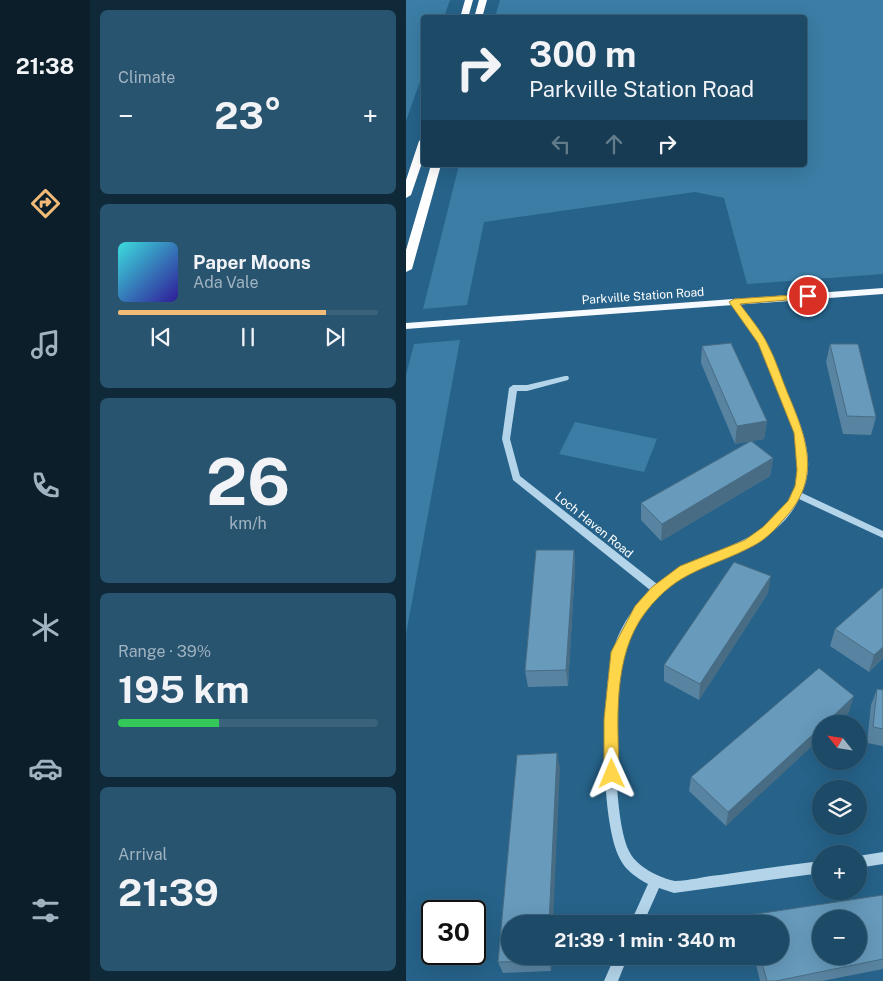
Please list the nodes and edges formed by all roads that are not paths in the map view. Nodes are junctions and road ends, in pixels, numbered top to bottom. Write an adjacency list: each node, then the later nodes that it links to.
1 (469, 0): 3 (highway)
2 (483, 0): 4 (highway)
3 (465, 15)
4 (479, 15)
5 (421, 150): 7 (highway)
6 (435, 167): 8 (highway)
7 (406, 195)
8 (406, 269)
9 (883, 291): 10 (main road, Parkville Station Road)
10 (734, 302): 11 (main road, Parkville Station Road); 14 (street)
11 (406, 326)
12 (565, 378): 13 (street)
13 (516, 478): 16 (street, Loch Haven Road)
14 (797, 494): 15 (street); 16 (street)
15 (883, 535)
16 (657, 590): 20 (street)
17 (883, 858): 18 (street)
18 (867, 861)
19 (812, 868): 20 (street)
20 (655, 882): 21 (street)
21 (640, 915)
22 (618, 965): 23 (street)
23 (610, 981)

